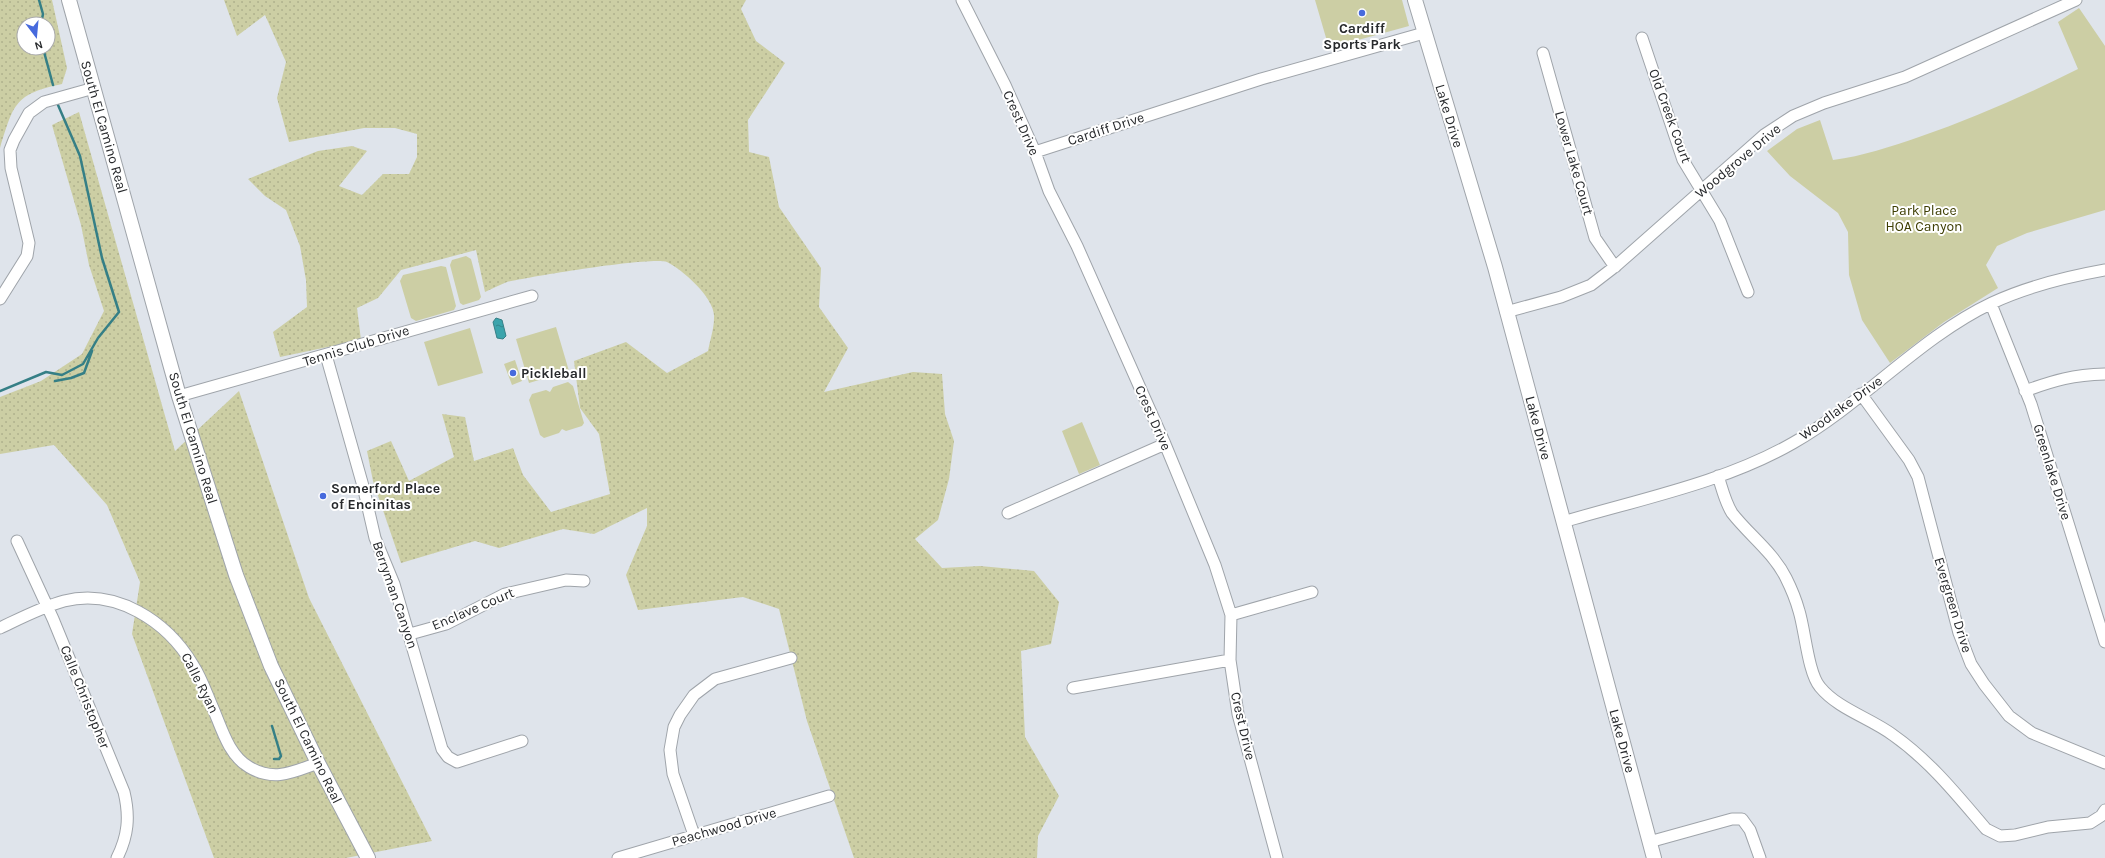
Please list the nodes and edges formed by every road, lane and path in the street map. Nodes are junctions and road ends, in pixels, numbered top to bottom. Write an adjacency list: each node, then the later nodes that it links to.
1 (69, 0): 8 (main road, South El Camino Real)
2 (962, 0): 9 (street, Crest Drive)
3 (1415, 0): 5 (main road, Lake Drive)
4 (2076, 0): 10 (street, Woodgrove Drive)
5 (1424, 33): 9 (street, Cardiff Drive); 17 (main road, Lake Drive)
6 (1642, 38): 10 (street, Old Creek Court)
7 (1543, 54): 11 (street, Lower Lake Court)
8 (94, 88): 15 (street); 22 (main road, South El Camino Real)
9 (1035, 152): 23 (street, Crest Drive)
10 (1702, 191): 11 (street, Woodgrove Drive); 13 (street, Old Creek Court)
11 (1615, 267): 17 (street, Woodgrove Drive)
12 (2105, 270): 16 (street, Woodlake Drive)
13 (1748, 292)
14 (532, 296): 18 (street, Tennis Club Drive)
15 (0, 299)
16 (1991, 304): 20 (street, Greenlake Drive); 21 (street, Woodlake Drive)
17 (1506, 312): 26 (main road, Lake Drive)
18 (326, 355): 22 (street, Tennis Club Drive); 33 (street, Berryman Canyon)
19 (2105, 374): 20 (street)
20 (2025, 392): 34 (street, Greenlake Drive)
21 (1861, 394): 24 (street, Woodlake Drive); 40 (street, Evergreen Drive)
22 (179, 396): 39 (main road, South El Camino Real)
23 (1165, 444): 25 (street); 31 (street, Crest Drive)
24 (1718, 476): 26 (street, Woodlake Drive); 42 (street)
25 (1008, 513)
26 (1563, 522): 44 (main road, Lake Drive)
27 (17, 541): 30 (street, Calle Christopher)
28 (584, 581): 33 (street, Enclave Court)
29 (1312, 592): 31 (street)
30 (47, 606): 32 (street, Calle Ryan); 39 (street, Calle Ryan); 45 (street, Calle Christopher)
31 (1231, 615): 36 (street, Crest Drive)
32 (0, 628)
33 (410, 634): 38 (street, Berryman Canyon)
34 (2105, 642)
35 (791, 658): 43 (street)
36 (1230, 660): 37 (street); 48 (street, Crest Drive)
37 (1073, 688)
38 (522, 741)
39 (318, 763): 46 (main road, South El Camino Real)
40 (2105, 763)
41 (829, 796): 43 (street, Peachwood Drive)
42 (2105, 810)
43 (694, 836): 47 (street, Peachwood Drive)
44 (1649, 842): 49 (main road, Lake Drive); 50 (street)
45 (118, 858)
46 (368, 858)
47 (618, 858)
48 (1277, 858)
49 (1654, 858)
50 (1760, 858)

